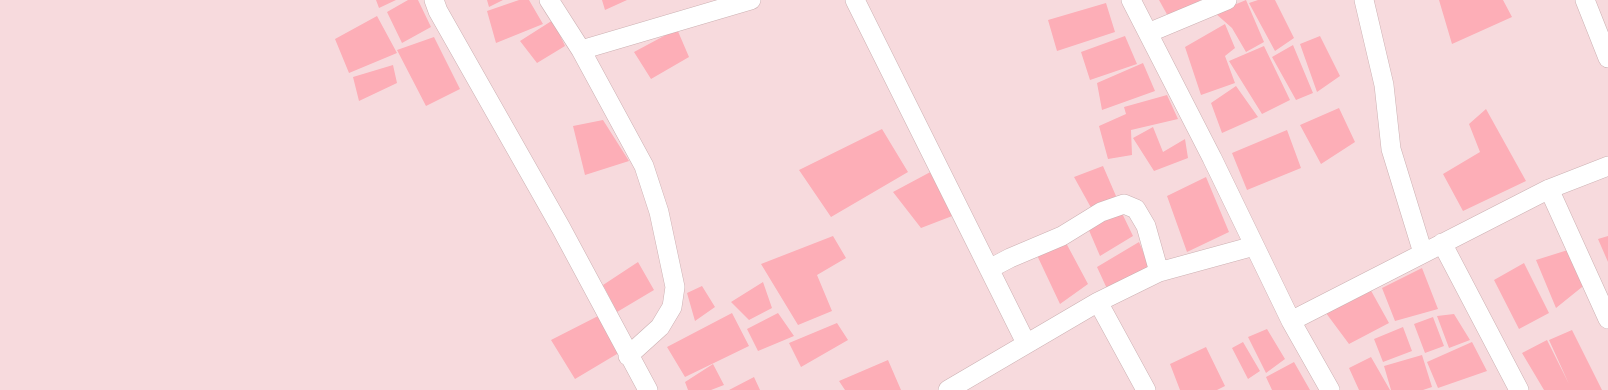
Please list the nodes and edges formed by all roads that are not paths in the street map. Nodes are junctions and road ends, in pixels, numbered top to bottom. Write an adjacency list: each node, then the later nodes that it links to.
1 (434, 0): 23 (street)
2 (549, 0): 10 (street)
3 (751, 0): 10 (street)
4 (856, 0): 17 (street)
5 (1131, 0): 9 (street)
6 (1227, 0): 9 (street)
7 (1364, 0): 16 (street)
8 (1585, 0): 11 (street)
9 (1148, 33): 15 (street)
10 (581, 50): 23 (street)
11 (1608, 58)
12 (1608, 166): 13 (street)
13 (1549, 189): 14 (street); 20 (street)
14 (1442, 243): 16 (street); 28 (street)
15 (1254, 246): 18 (street); 21 (street)
16 (1424, 253): 21 (street)
17 (989, 269): 18 (street); 22 (street)
18 (1159, 272): 19 (street)
19 (1098, 302): 22 (street); 26 (street)
20 (1608, 319)
21 (1291, 321): 27 (street)
22 (1026, 343): 25 (street)
23 (628, 356): 24 (street)
24 (648, 390)
25 (948, 390)
26 (1146, 390)
27 (1330, 390)
28 (1519, 390)

